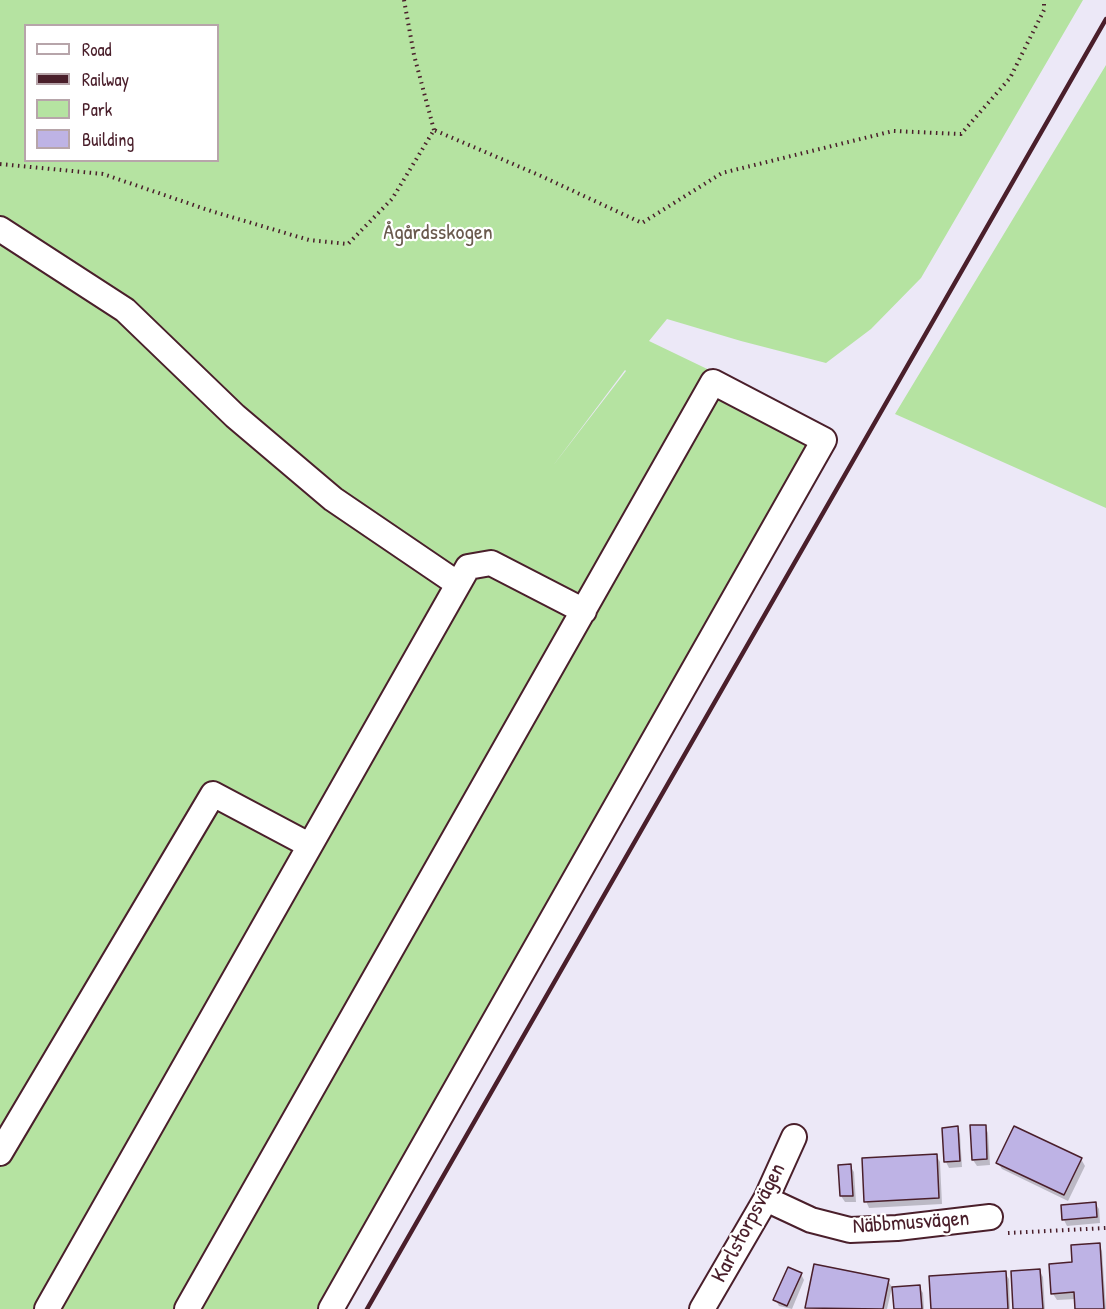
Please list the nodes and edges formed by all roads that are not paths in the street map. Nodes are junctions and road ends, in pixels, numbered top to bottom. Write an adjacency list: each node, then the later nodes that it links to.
1 (0, 229): 2 (street)
2 (458, 584): 3 (street); 4 (street)
3 (584, 611): 10 (street); 11 (street)
4 (309, 845): 6 (street); 9 (street)
5 (794, 1137): 7 (street, Karlstorpsvägen)
6 (0, 1153)
7 (766, 1199): 8 (street, Näbbmusvägen); 12 (street, Karlstorpsvägen)
8 (990, 1217)
9 (47, 1309)
10 (187, 1309)
11 (331, 1309)
12 (702, 1309)

